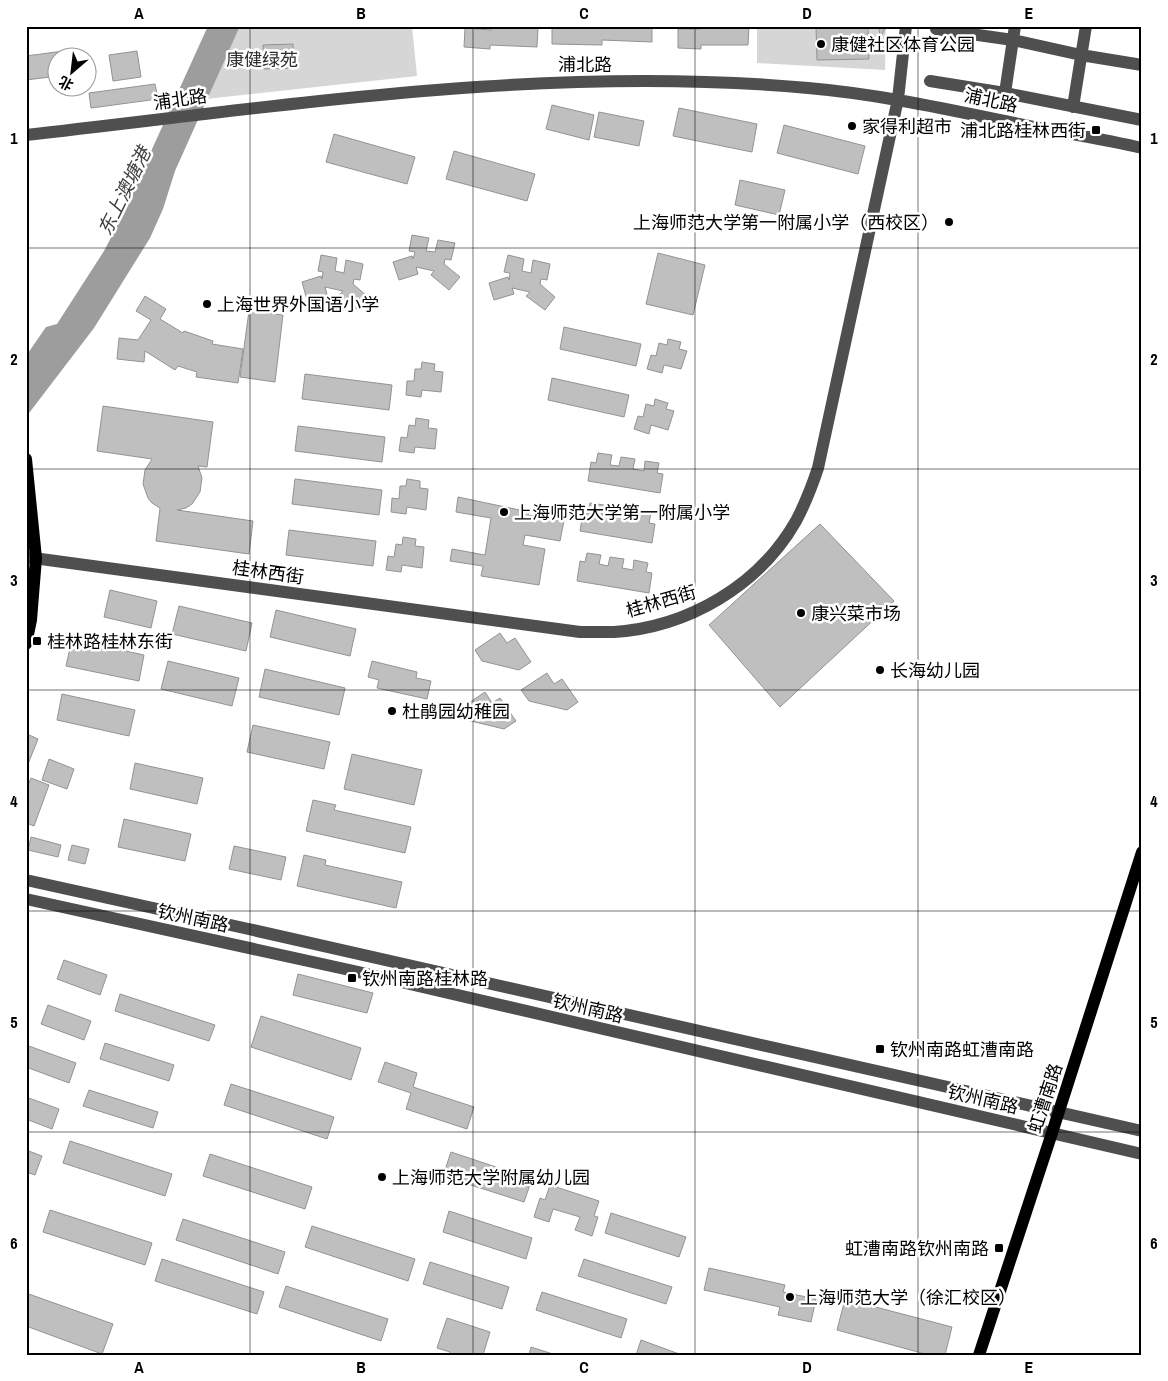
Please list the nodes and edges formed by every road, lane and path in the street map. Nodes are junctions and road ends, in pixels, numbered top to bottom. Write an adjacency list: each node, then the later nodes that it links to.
1 (906, 26): 10 (street, 桂林西街)
2 (1015, 26): 5 (street)
3 (1086, 26): 6 (street)
4 (936, 28): 5 (street)
5 (1013, 40): 6 (street); 9 (street)
6 (1081, 55): 7 (street); 11 (street)
7 (1142, 65)
8 (930, 81): 9 (street)
9 (1005, 93): 11 (street)
10 (898, 99): 13 (street, 浦北路); 14 (street, 浦北路); 16 (street, 桂林西街)
11 (1073, 107): 12 (street)
12 (1142, 120)
13 (26, 135)
14 (1142, 148)
15 (26, 459): 16 (main road)
16 (31, 557): 17 (main road)
17 (26, 644)
18 (1142, 852): 21 (main road, 虹漕南路)
19 (26, 880): 21 (street, 钦州南路)
20 (26, 899): 23 (street, 钦州南路)
21 (1059, 1112): 22 (street, 钦州南路); 23 (main road, 虹漕南路)
22 (1142, 1131)
23 (1052, 1134): 24 (street, 钦州南路); 25 (main road, 虹漕南路)
24 (1142, 1154)
25 (979, 1355)

